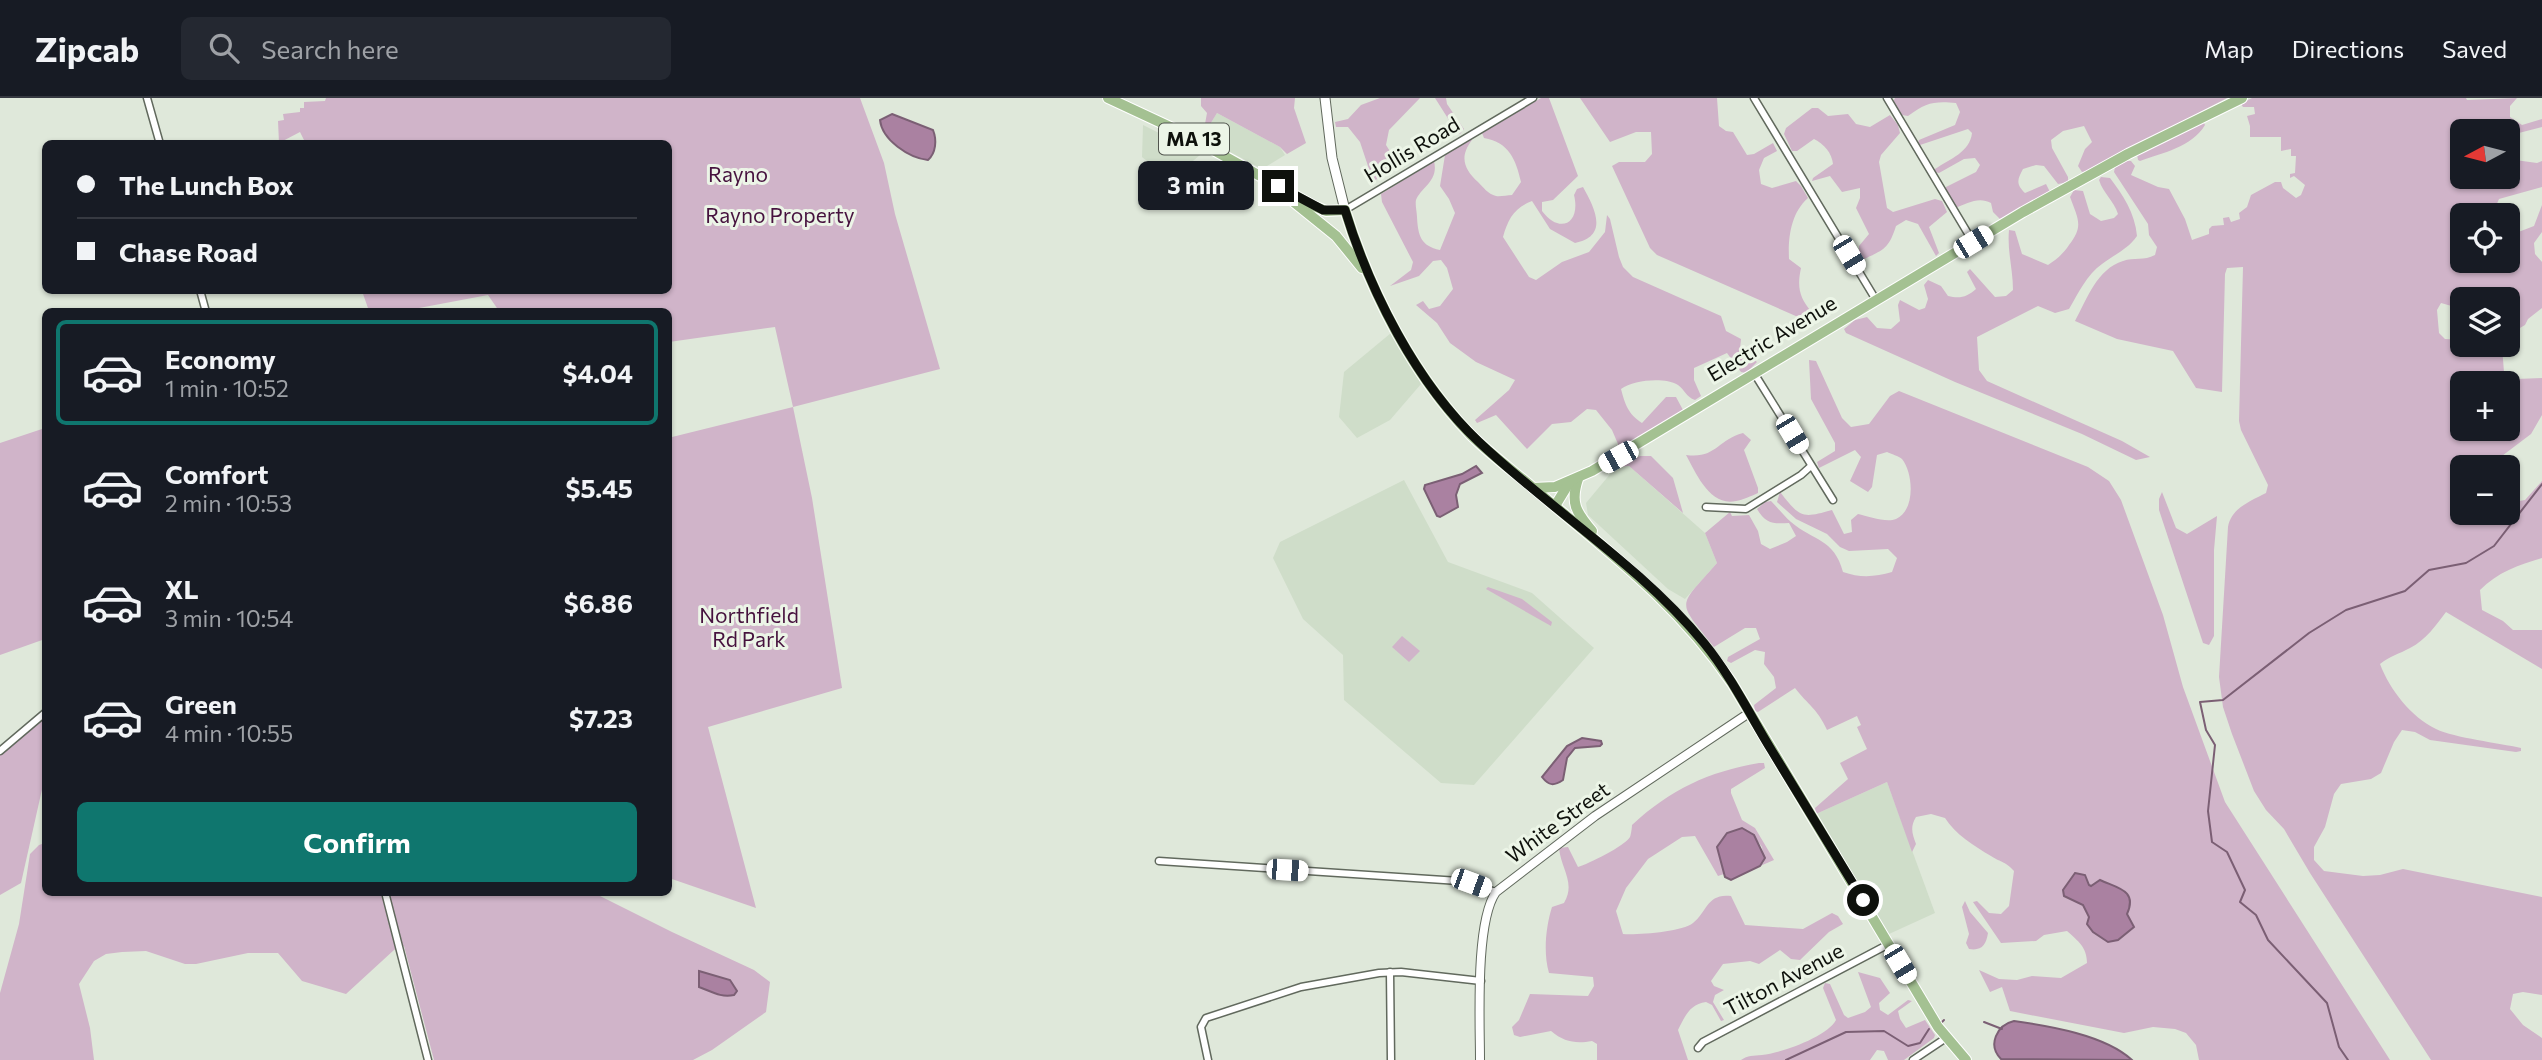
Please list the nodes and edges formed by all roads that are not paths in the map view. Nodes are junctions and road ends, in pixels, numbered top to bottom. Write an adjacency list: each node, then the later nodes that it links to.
1 (147, 98): 8 (street)
2 (1108, 98): 9 (main road, MA 13)
3 (1325, 98): 10 (main road)
4 (1533, 98): 10 (street, Hollis Road)
5 (1755, 98): 14 (street)
6 (1887, 98): 12 (street)
7 (2242, 98): 12 (main road, Electric Avenue)
8 (159, 140)
9 (1278, 186): 10 (main road, MA 13); 11 (main road, MA 13)
10 (1345, 210): 11 (main road); 13 (main road)
11 (1317, 219): 13 (main road, MA 13)
12 (1973, 242): 14 (main road, Electric Avenue)
13 (1374, 285): 18 (main road)
14 (1876, 300): 15 (main road, Electric Avenue)
15 (1754, 373): 16 (street); 17 (main road, Electric Avenue)
16 (1811, 466): 19 (street); 20 (street)
17 (1574, 480): 18 (main road, Electric Avenue); 21 (main road); 22 (main road)
18 (1533, 488): 21 (main road)
19 (1833, 500)
20 (1706, 507)
21 (1558, 509): 22 (main road)
22 (1604, 547): 23 (main road)
23 (1749, 713): 27 (street, White Street); 29 (main road)
24 (42, 715): 25 (street)
25 (0, 751)
26 (1159, 861): 27 (street)
27 (1496, 892): 31 (street, White Street)
28 (385, 896): 34 (street)
29 (1889, 944): 32 (main road); 33 (street, Tilton Avenue)
30 (1390, 972): 31 (street); 35 (street); 36 (street)
31 (1481, 981): 37 (street, White Street)
32 (1943, 1034): 38 (street); 39 (main road)
33 (1698, 1048)
34 (429, 1060)
35 (1208, 1060)
36 (1391, 1060)
37 (1480, 1060)
38 (1913, 1060)
39 (1966, 1060)

